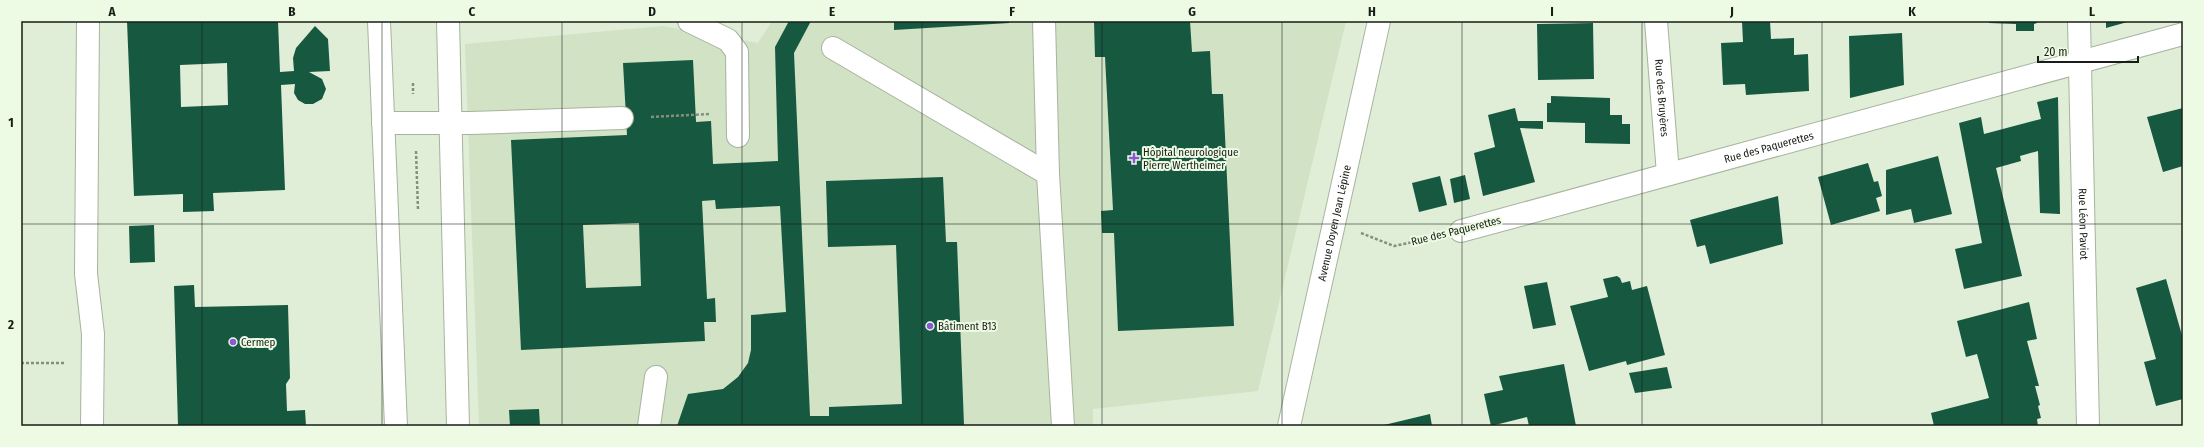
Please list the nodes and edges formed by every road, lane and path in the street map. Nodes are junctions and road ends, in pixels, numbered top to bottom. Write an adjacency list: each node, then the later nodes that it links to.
1 (88, 21): 21 (street)
2 (379, 21): 14 (street)
3 (448, 21): 15 (street)
4 (690, 21): 12 (street)
5 (1044, 21): 17 (street)
6 (1379, 21): 29 (street, Avenue Doyen Jean Lépine)
7 (1656, 21): 18 (street, Rue des Bruyères)
8 (2079, 21): 11 (street, Rue Léon Paviot)
9 (2183, 34): 11 (street, Rue des Paquerettes)
10 (833, 48): 17 (street)
11 (2080, 60): 18 (street, Rue des Paquerettes); 30 (street, Rue Léon Paviot)
12 (738, 113): 13 (path); 16 (street)
13 (622, 118): 15 (street)
14 (383, 123): 15 (street); 25 (street)
15 (450, 123): 26 (street)
16 (738, 136)
17 (1048, 174): 28 (street)
18 (1668, 174): 20 (street, Rue des Paquerettes)
19 (1354, 231): 20 (path, Rue des Paquerettes)
20 (1461, 231)
21 (93, 362): 22 (path); 24 (street)
22 (21, 363)
23 (656, 376): 27 (street)
24 (92, 426)
25 (396, 426)
26 (458, 426)
27 (649, 426)
28 (1063, 426)
29 (1290, 426)
30 (2088, 426)

